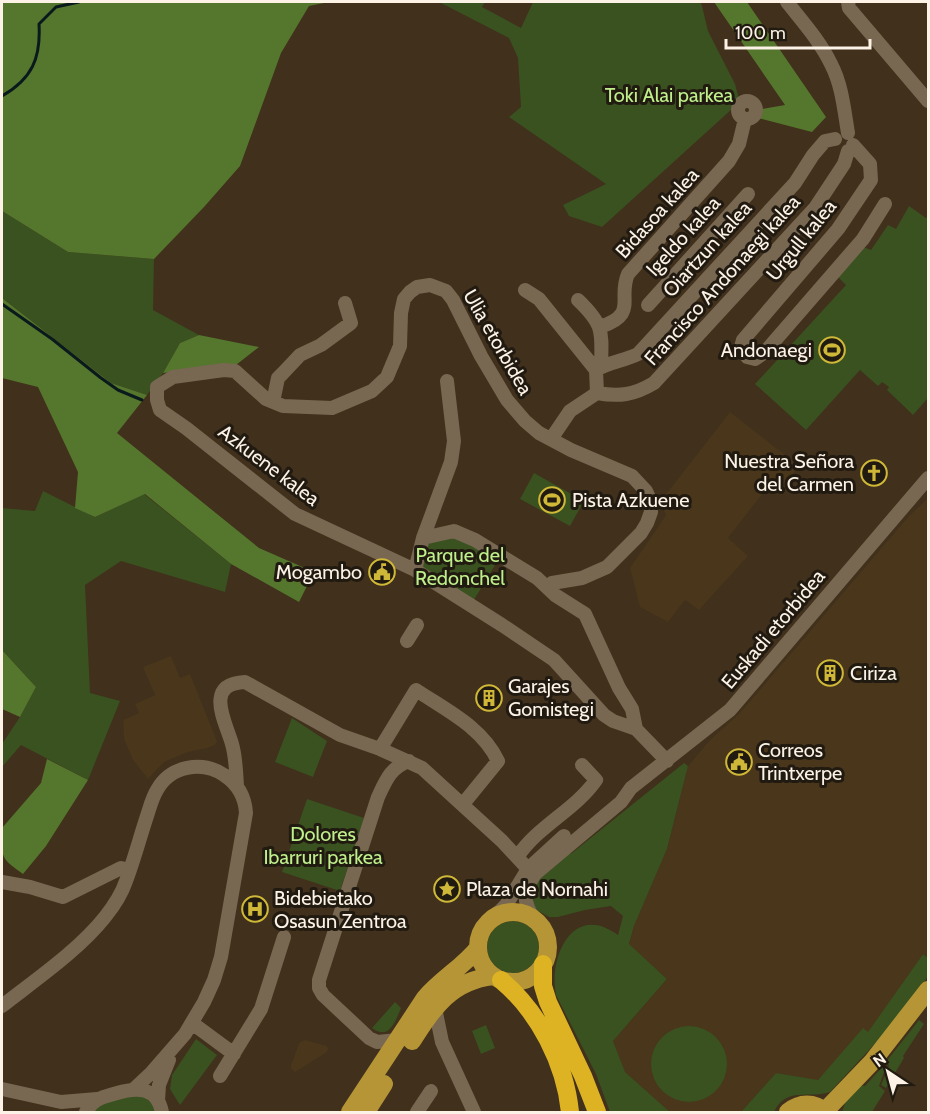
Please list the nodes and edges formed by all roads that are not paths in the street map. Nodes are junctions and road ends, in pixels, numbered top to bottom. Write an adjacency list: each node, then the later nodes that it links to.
1 (788, 2): 5 (street)
2 (848, 2): 3 (street)
3 (928, 101)
4 (745, 119): 12 (street, Bidasoa kalea)
5 (844, 140): 7 (street, Urgull kalea); 13 (street, Oiartzun kalea); 16 (street, Francisco Andonaegi kalea)
6 (748, 194): 11 (street, Igeldo kalea)
7 (885, 204)
8 (525, 290): 13 (street)
9 (578, 300): 12 (street)
10 (345, 303): 17 (street)
11 (648, 305)
12 (600, 327): 13 (street)
13 (599, 368): 16 (street)
14 (447, 381): 20 (street)
15 (157, 387): 17 (street, Ulia etorbidea); 21 (street, Azkuene kalea)
16 (597, 393): 18 (street)
17 (273, 402): 18 (street, Ulia etorbidea)
18 (551, 439): 22 (street, Ulia etorbidea)
19 (928, 478): 30 (street, Euskadi etorbidea)
20 (423, 538): 21 (street); 22 (street)
21 (415, 570): 26 (street, Azkuene kalea)
22 (548, 588): 25 (street)
23 (417, 625): 24 (street)
24 (407, 641)
25 (632, 709): 26 (street); 27 (street)
26 (613, 721): 27 (street, Azkuene kalea)
27 (636, 729): 30 (street)
28 (380, 749): 29 (street); 32 (street); 34 (street)
29 (409, 761): 34 (street); 49 (street)
30 (667, 761): 33 (street, Euskadi etorbidea)
31 (582, 765): 35 (street)
32 (237, 786): 37 (street); 48 (street)
33 (632, 788): 36 (street, Euskadi etorbidea); 40 (street, Euskadi etorbidea)
34 (463, 804): 35 (street)
35 (518, 856): 36 (street)
36 (528, 869): 39 (street, Euskadi etorbidea)
37 (129, 870): 38 (street); 46 (street)
38 (2, 882)
39 (494, 917): 40 (main road); 42 (main road)
40 (534, 920): 43 (main road)
41 (284, 938): 51 (street)
42 (478, 948): 44 (main road); 49 (main road)
43 (543, 964): 44 (main road); 67 (highway)
44 (497, 978): 47 (main road); 66 (highway)
45 (928, 990): 59 (main road)
46 (2, 1006)
47 (435, 1008): 63 (main road); 65 (street)
48 (192, 1023): 50 (street); 51 (street)
49 (398, 1040): 62 (main road)
50 (175, 1046): 53 (street); 58 (street)
51 (234, 1054): 52 (street)
52 (220, 1076)
53 (135, 1088): 56 (street); 58 (street)
54 (2, 1089): 57 (street)
55 (431, 1091): 64 (street)
56 (97, 1099): 57 (street); 61 (street)
57 (61, 1102): 60 (street)
58 (160, 1107)
59 (825, 1112): 68 (main road)
60 (74, 1113)
61 (86, 1113)
62 (350, 1113)
63 (366, 1113)
64 (417, 1113)
65 (474, 1113)
66 (570, 1113)
67 (597, 1113)
68 (788, 1113)

